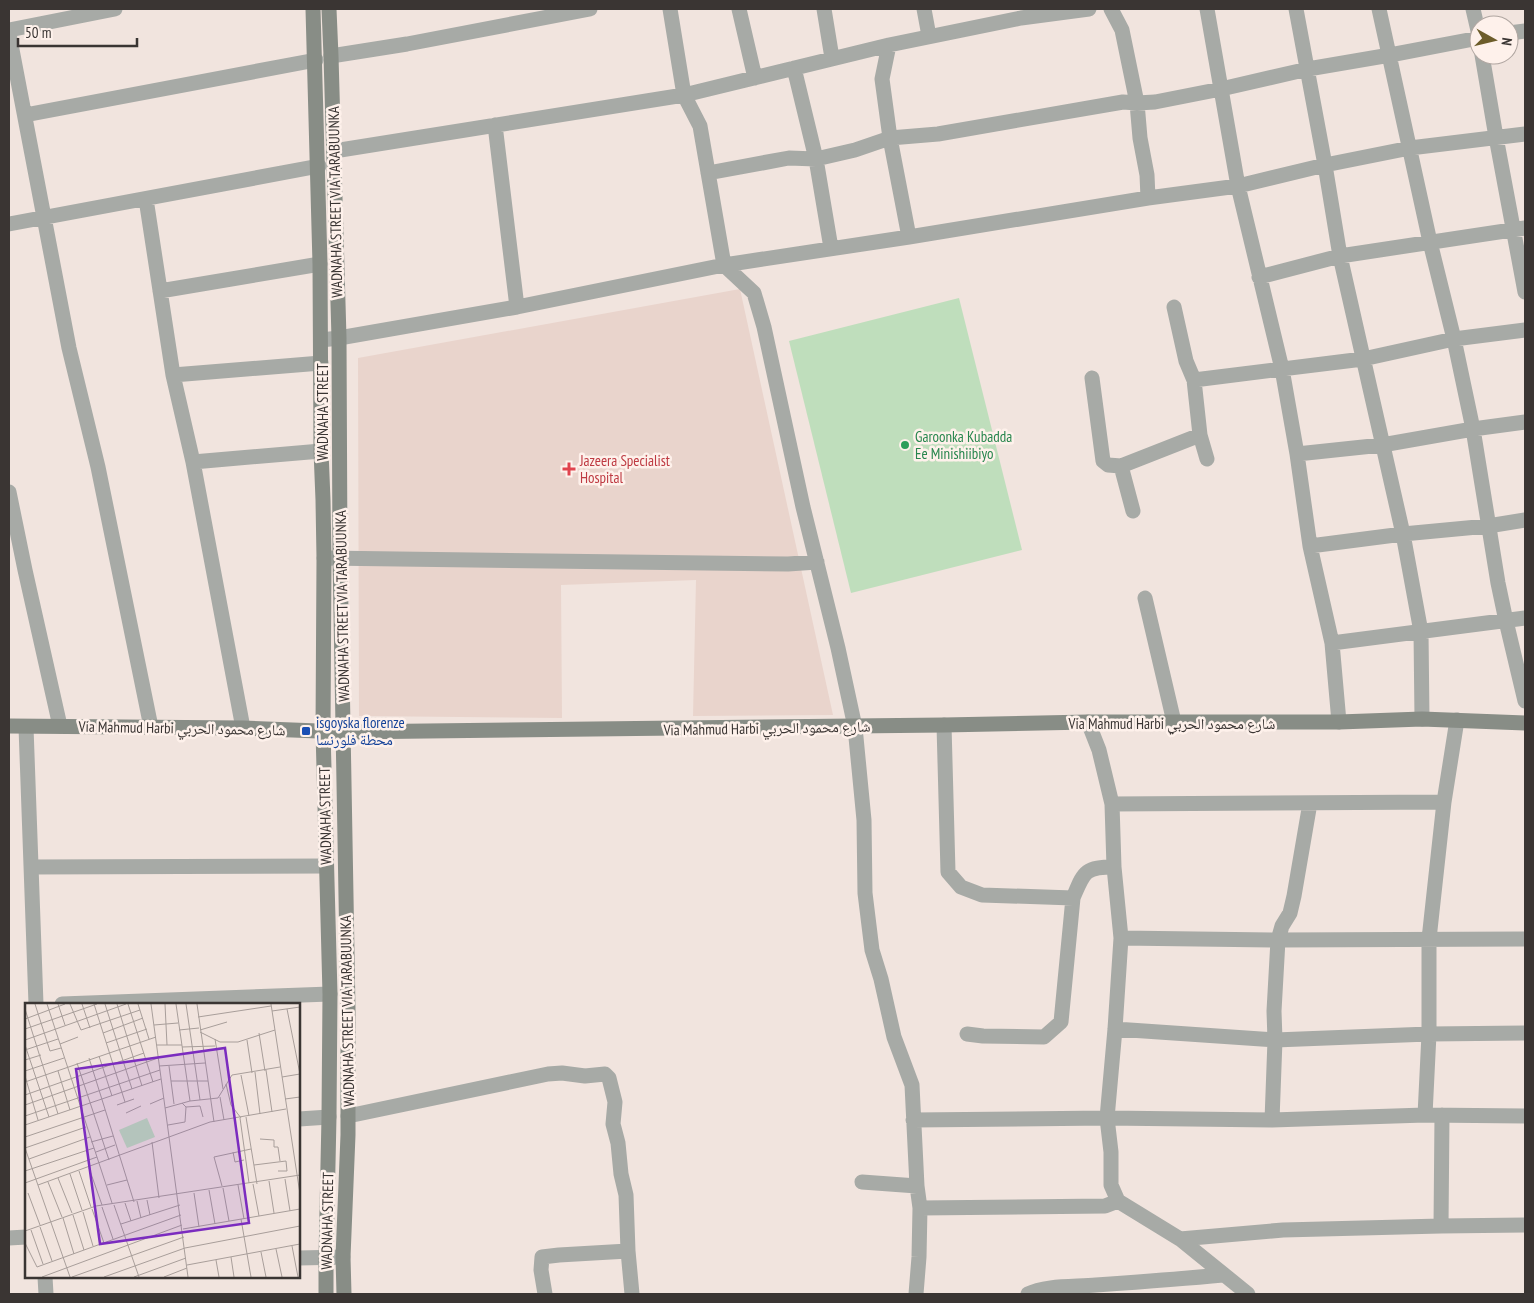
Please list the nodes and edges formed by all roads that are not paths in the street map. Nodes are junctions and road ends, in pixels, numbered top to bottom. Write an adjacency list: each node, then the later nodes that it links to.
1 (115, 9): 15 (street)
2 (313, 9): 22 (main road, WADNAHA STREET)
3 (328, 9): 20 (main road, WADNAHA STREET VIA TARABUUNKA)
4 (590, 9): 20 (street)
5 (670, 9): 28 (street)
6 (739, 9): 26 (street)
7 (824, 9): 21 (street)
8 (924, 9): 16 (street)
9 (1089, 9): 14 (street)
10 (1111, 9): 29 (street)
11 (1207, 9): 27 (street)
12 (1296, 9): 25 (street)
13 (1379, 9): 19 (street)
14 (1020, 13): 16 (street)
15 (9, 32): 30 (street)
16 (929, 36): 18 (street)
17 (1469, 39): 19 (street)
18 (889, 45): 21 (street); 34 (street)
19 (1390, 55): 25 (street); 35 (street)
20 (332, 56): 36 (main road, WADNAHA STREET VIA TARABUUNKA)
21 (832, 58): 24 (street)
22 (316, 60): 30 (street); 39 (main road, WADNAHA STREET)
23 (1484, 65): 33 (street)
24 (794, 68): 26 (street); 37 (street)
25 (1308, 69): 27 (street); 38 (street)
26 (755, 78): 28 (street)
27 (1222, 89): 29 (street); 41 (street)
28 (684, 95): 31 (street); 40 (street)
29 (1137, 103): 34 (street); 42 (street)
30 (25, 115): 44 (street)
31 (495, 125): 36 (street); 56 (street)
32 (1525, 134): 33 (street)
33 (1496, 137): 35 (street); 46 (street)
34 (890, 138): 37 (street); 47 (street)
35 (1410, 148): 38 (street); 48 (street)
36 (334, 151): 59 (main road, WADNAHA STREET VIA TARABUUNKA)
37 (816, 159): 40 (street); 49 (street)
38 (1325, 165): 41 (street); 50 (street)
39 (319, 166): 43 (street); 51 (main road, WADNAHA STREET)
40 (708, 173): 52 (street)
41 (1238, 186): 42 (street); 53 (street)
42 (1148, 198): 47 (street)
43 (146, 199): 44 (street); 54 (street)
44 (44, 216): 45 (street); 104 (street)
45 (9, 224)
46 (1519, 229): 48 (street); 55 (street)
47 (909, 237): 49 (street)
48 (1430, 242): 50 (street); 60 (street)
49 (831, 248): 52 (street)
50 (1340, 256): 53 (street); 62 (street)
51 (320, 264): 54 (street); 61 (main road, WADNAHA STREET)
52 (724, 265): 56 (street); 87 (street)
53 (1259, 277): 64 (street)
54 (160, 290): 65 (street)
55 (1525, 292)
56 (517, 307): 59 (street)
57 (1174, 307): 67 (street)
58 (1525, 330): 60 (street)
59 (339, 338): 61 (street); 79 (main road, WADNAHA STREET VIA TARABUUNKA)
60 (1454, 339): 62 (street); 69 (street)
61 (321, 340): 63 (main road, WADNAHA STREET)
62 (1363, 359): 64 (street); 71 (street)
63 (321, 363): 65 (street); 72 (main road, WADNAHA STREET)
64 (1282, 369): 67 (street); 73 (street)
65 (173, 375): 75 (street)
66 (1092, 378): 76 (street)
67 (1194, 380): 70 (street)
68 (1525, 422): 69 (street)
69 (1472, 429): 71 (street); 82 (street)
70 (1200, 435): 74 (street); 76 (street)
71 (1382, 444): 73 (street); 83 (street)
72 (321, 451): 75 (street); 78 (main road, WADNAHA STREET)
73 (1297, 454): 84 (street)
74 (1206, 459)
75 (193, 462): 106 (street)
76 (1121, 466): 80 (street)
77 (9, 492): 102 (street)
78 (324, 500): 79 (main road); 86 (main road, WADNAHA STREET)
79 (340, 500): 85 (main road, WADNAHA STREET VIA TARABUUNKA)
80 (1133, 512)
81 (1525, 520): 82 (street)
82 (1488, 526): 83 (street); 90 (street)
83 (1403, 534): 84 (street); 91 (street)
84 (1310, 546): 92 (street)
85 (340, 557): 86 (street); 87 (street); 108 (main road, WADNAHA STREET VIA TARABUUNKA)
86 (324, 558): 107 (main road, WADNAHA STREET)
87 (817, 562): 105 (street)
88 (1145, 598): 97 (street)
89 (1525, 618): 90 (street)
90 (1506, 621): 91 (street); 93 (street)
91 (1421, 632): 92 (street); 94 (street)
92 (1332, 643): 98 (street)
93 (1525, 701)
94 (1422, 719): 95 (main road, Via Mahmud Harbi شارع محمود الحربي); 98 (main road, Via Mahmud Harbi شارع محمود الحربي)
95 (1457, 720): 99 (main road, Via Mahmud Harbi شارع محمود الحربي); 109 (street)
96 (1088, 722): 97 (main road, Via Mahmud Harbi شارع محمود الحربي); 100 (main road, Via Mahmud Harbi شارع محمود الحربي); 111 (street)
97 (1174, 722): 98 (main road, Via Mahmud Harbi شارع محمود الحربي)
98 (1339, 722)
99 (1525, 723)
100 (944, 725): 105 (main road, Via Mahmud Harbi شارع محمود الحربي); 115 (street)
101 (9, 726): 103 (main road, Via Mahmud Harbi شارع محمود الحربي)
102 (60, 726): 103 (main road, Via Mahmud Harbi شارع محمود الحربي); 104 (main road, Via Mahmud Harbi شارع محمود الحربي)
103 (26, 727): 113 (street)
104 (151, 727): 106 (main road, Via Mahmud Harbi شارع محمود الحربي)
105 (855, 727): 108 (main road, Via Mahmud Harbi شارع محمود الحربي); 135 (street)
106 (243, 728): 107 (main road, Via Mahmud Harbi شارع محمود الحربي)
107 (323, 731): 108 (main road, Via Mahmud Harbi شارع محمود الحربي); 112 (main road, WADNAHA STREET)
108 (344, 732): 130 (main road, WADNAHA STREET VIA TARABUUNKA)
109 (1444, 802): 110 (street); 117 (street)
110 (1310, 803): 111 (street); 119 (street)
111 (1112, 804): 114 (street)
112 (326, 866): 113 (street); 120 (main road, WADNAHA STREET)
113 (31, 867): 121 (street)
114 (1114, 867): 115 (street); 116 (street)
115 (1073, 898): 125 (street)
116 (1121, 938): 119 (street); 123 (street)
117 (1429, 939): 118 (street); 119 (street); 126 (street)
118 (1525, 939)
119 (1278, 940): 127 (street)
120 (330, 994): 122 (street); 132 (main road, WADNAHA STREET)
121 (36, 1003)
122 (89, 1003)
123 (1115, 1029): 127 (street); 133 (street)
124 (1525, 1033): 126 (street)
125 (967, 1034)
126 (1429, 1034): 127 (street); 128 (street)
127 (1275, 1040): 136 (street)
128 (1424, 1115): 129 (street); 136 (street)
129 (1442, 1115): 131 (street); 142 (street)
130 (348, 1116): 146 (street); 147 (main road, WADNAHA STREET VIA TARABUUNKA)
131 (1525, 1116)
132 (329, 1117): 134 (street); 149 (main road, WADNAHA STREET)
133 (1107, 1118): 135 (street); 136 (street); 139 (street)
134 (300, 1119)
135 (914, 1120): 138 (street)
136 (1272, 1120)
137 (862, 1182): 138 (street)
138 (917, 1186): 140 (street)
139 (1118, 1201): 140 (street); 145 (street)
140 (920, 1208): 157 (street)
141 (1525, 1225): 142 (street)
142 (1441, 1226): 145 (street)
143 (25, 1237): 144 (street)
144 (9, 1238)
145 (1180, 1239): 150 (street)
146 (628, 1251): 155 (street); 156 (street)
147 (343, 1256): 149 (street); 154 (main road, WADNAHA STREET VIA TARABUUNKA)
148 (300, 1258): 149 (street)
149 (326, 1258): 153 (main road, WADNAHA STREET)
150 (1223, 1275): 158 (street); 159 (street)
151 (45, 1278): 152 (street)
152 (46, 1294)
153 (326, 1294)
154 (344, 1294)
155 (545, 1294)
156 (632, 1294)
157 (916, 1294)
158 (1028, 1294)
159 (1248, 1294)

